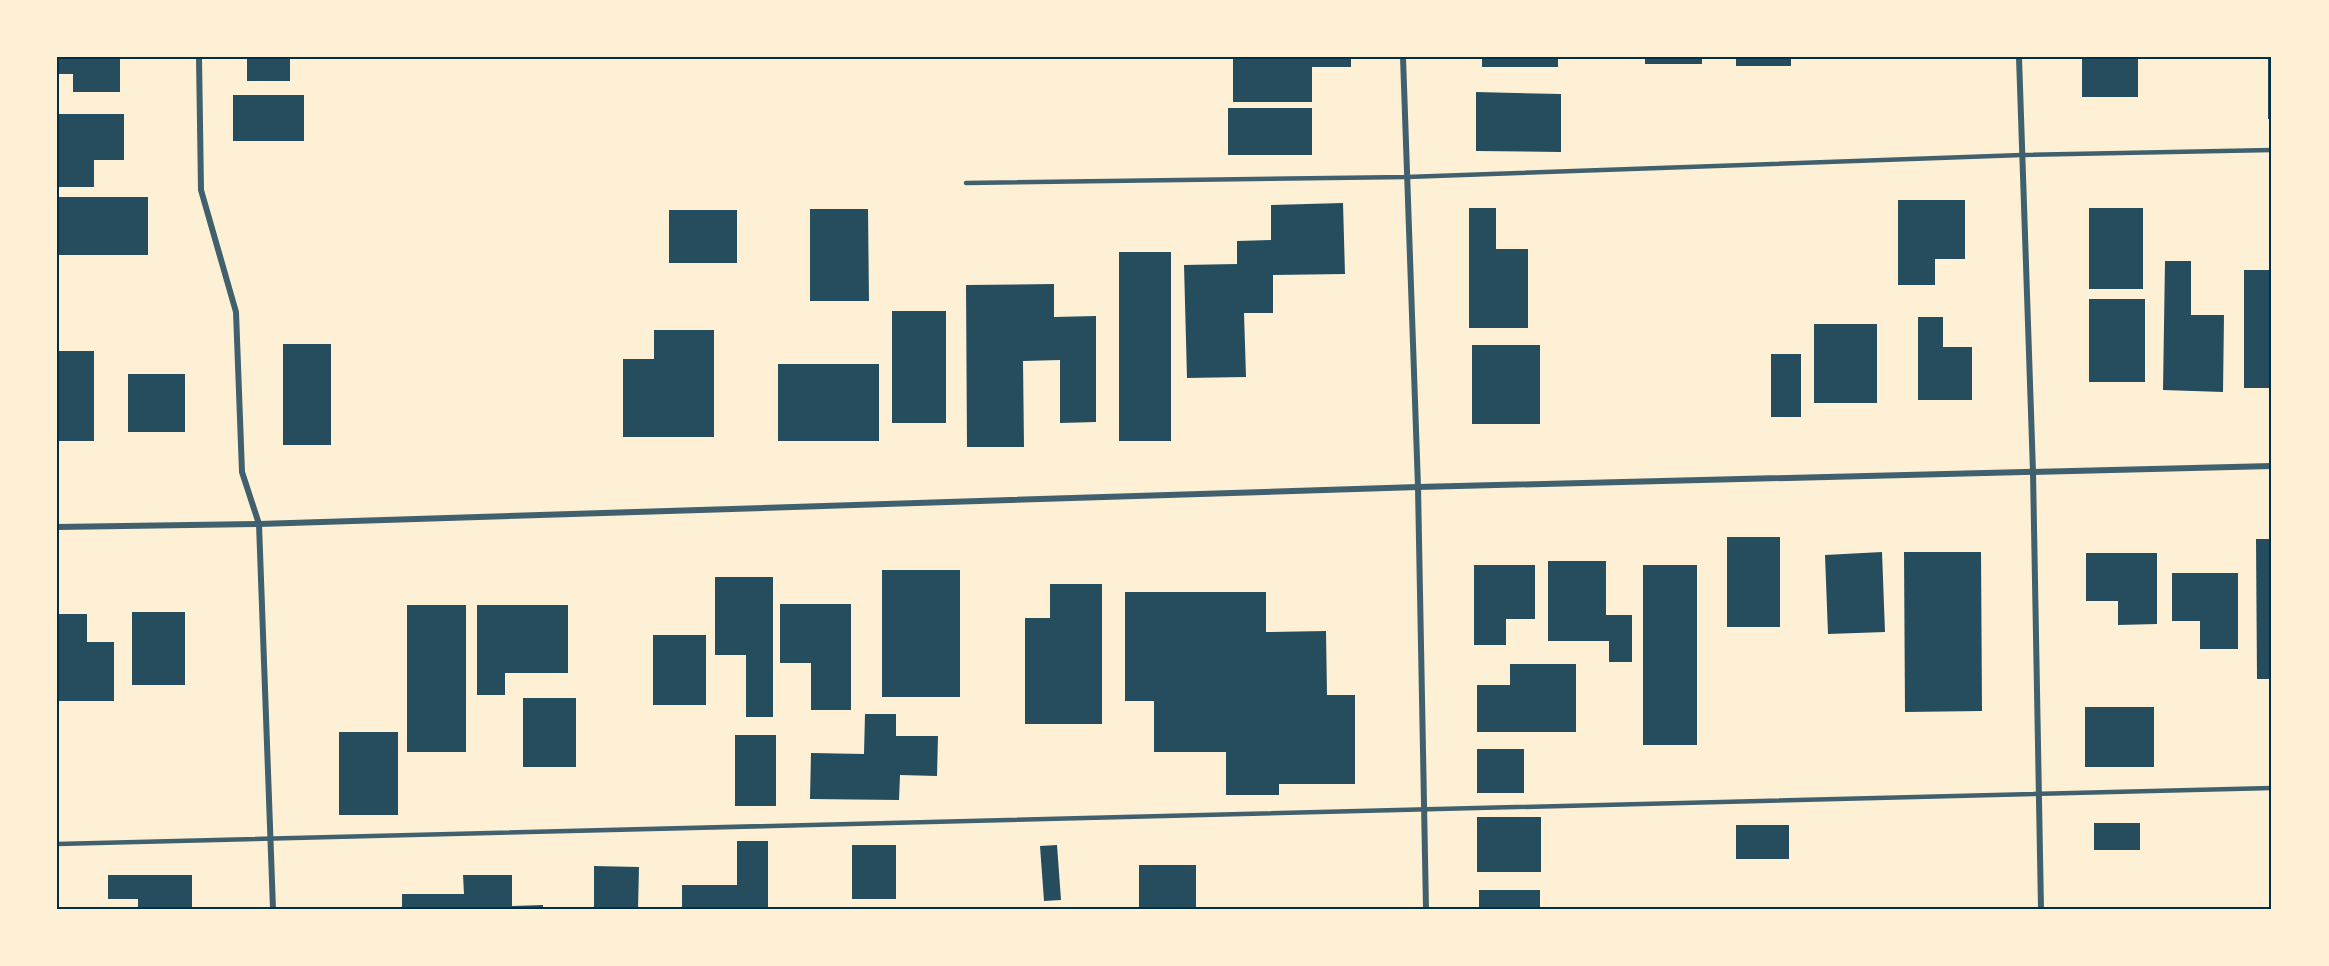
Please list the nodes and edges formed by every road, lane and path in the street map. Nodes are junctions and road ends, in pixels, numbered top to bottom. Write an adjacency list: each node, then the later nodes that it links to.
1 (199, 57): 11 (street)
2 (1403, 57): 6 (street)
3 (2019, 57): 5 (street)
4 (2272, 150): 5 (lane)
5 (2022, 155): 6 (lane); 9 (street)
6 (1407, 177): 7 (lane); 10 (street)
7 (966, 183)
8 (2272, 466): 9 (street)
9 (2033, 472): 10 (street); 14 (street)
10 (1418, 487): 11 (street); 15 (street)
11 (259, 524): 12 (street); 16 (street)
12 (57, 527)
13 (2272, 788): 14 (lane)
14 (2038, 794): 15 (lane); 20 (street)
15 (1424, 812): 16 (lane); 19 (street)
16 (270, 838): 17 (lane); 18 (street)
17 (57, 844)
18 (273, 909)
19 (1425, 909)
20 (2041, 909)

